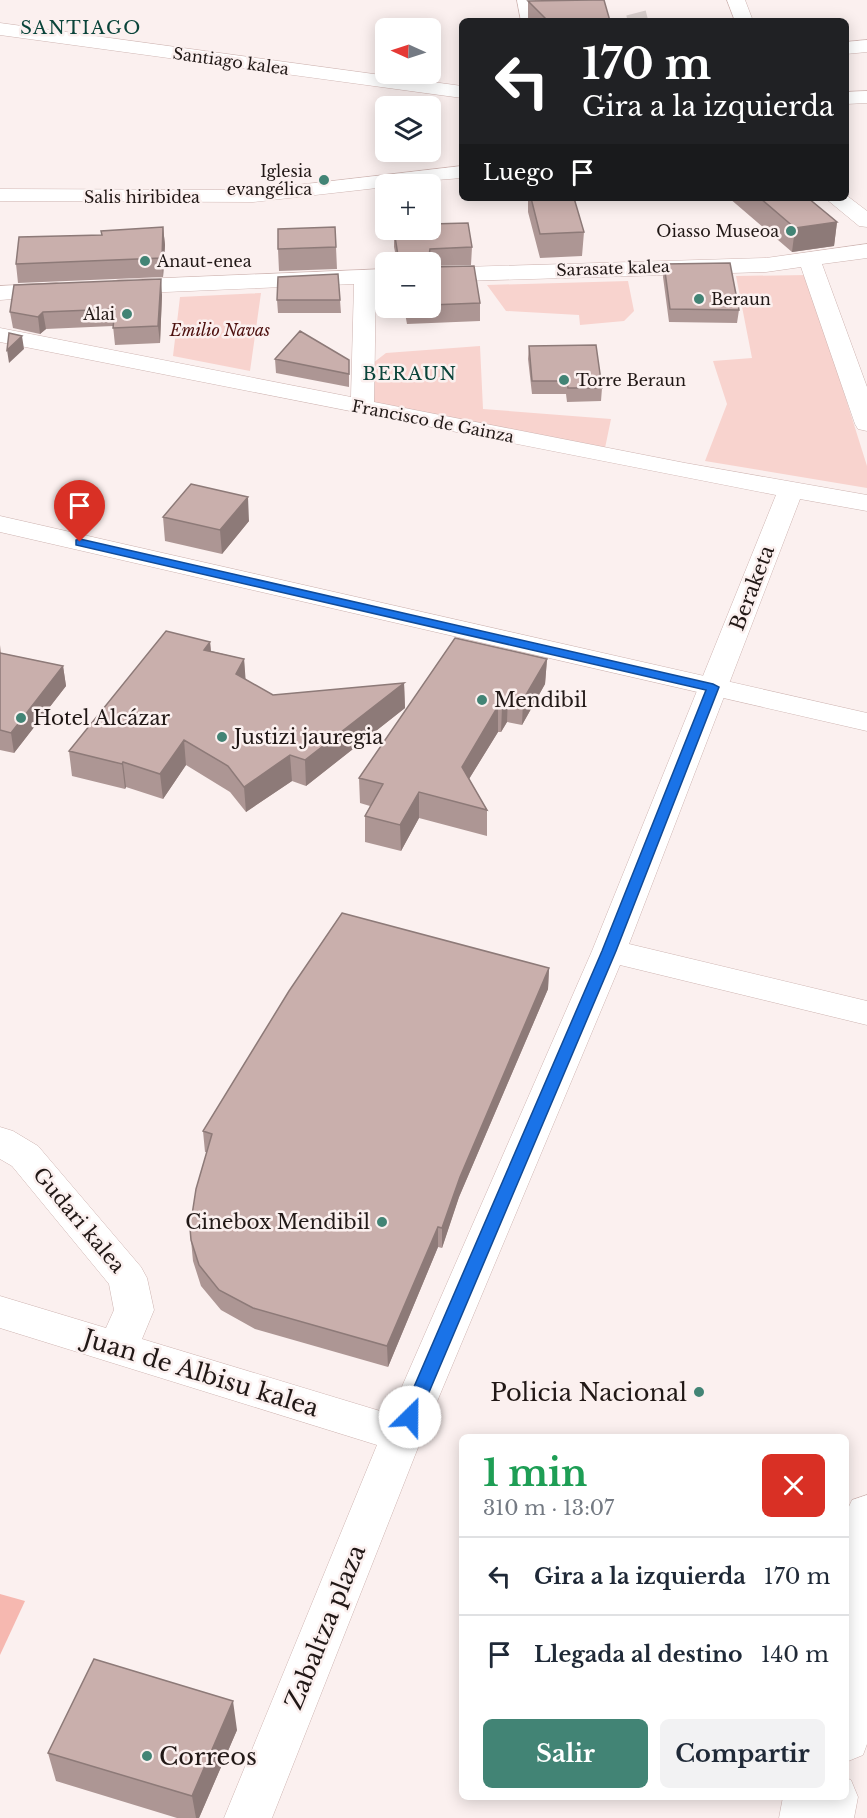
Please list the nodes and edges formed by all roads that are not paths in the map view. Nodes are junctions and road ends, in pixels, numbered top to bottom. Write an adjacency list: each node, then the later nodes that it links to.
1 (526, 0): 3 (street)
2 (736, 0): 4 (street)
3 (529, 18)
4 (743, 18)
5 (3, 32): 9 (street, Santiago kalea)
6 (867, 46): 7 (street)
7 (849, 48)
8 (459, 80): 9 (street)
9 (420, 87): 10 (street, Santiago kalea)
10 (459, 92)
11 (867, 97): 12 (street)
12 (849, 98)
13 (459, 172): 14 (street, Salis hiribidea)
14 (0, 195)
15 (840, 201): 16 (street)
16 (867, 221)
17 (867, 251): 18 (street, Sarasate kalea)
18 (809, 259): 19 (street, Sarasate kalea); 26 (street)
19 (441, 275)
20 (375, 277): 21 (street); 25 (street)
21 (97, 288)
22 (73, 289): 23 (street)
23 (0, 293)
24 (0, 335): 25 (street, Francisco de Gainza)
25 (360, 406): 27 (street, Francisco de Gainza)
26 (867, 424)
27 (791, 489): 28 (street, Francisco de Gainza); 30 (street, Beraketa)
28 (867, 503)
29 (0, 524): 30 (street)
30 (713, 687): 31 (street); 32 (street, Beraketa)
31 (867, 723)
32 (609, 951): 33 (street); 37 (street, Zabaltza plaza)
33 (867, 1013)
34 (0, 1141): 36 (street, Gudari kalea)
35 (0, 1312): 36 (street, Juan de Albisu kalea)
36 (118, 1347): 37 (street, Juan de Albisu kalea)
37 (402, 1435): 44 (street, Zabaltza plaza)
38 (867, 1514): 39 (street)
39 (849, 1599)
40 (867, 1635): 41 (street)
41 (849, 1724)
42 (806, 1800): 45 (street)
43 (833, 1800): 46 (street)
44 (248, 1818)
45 (803, 1818)
46 (830, 1818)

